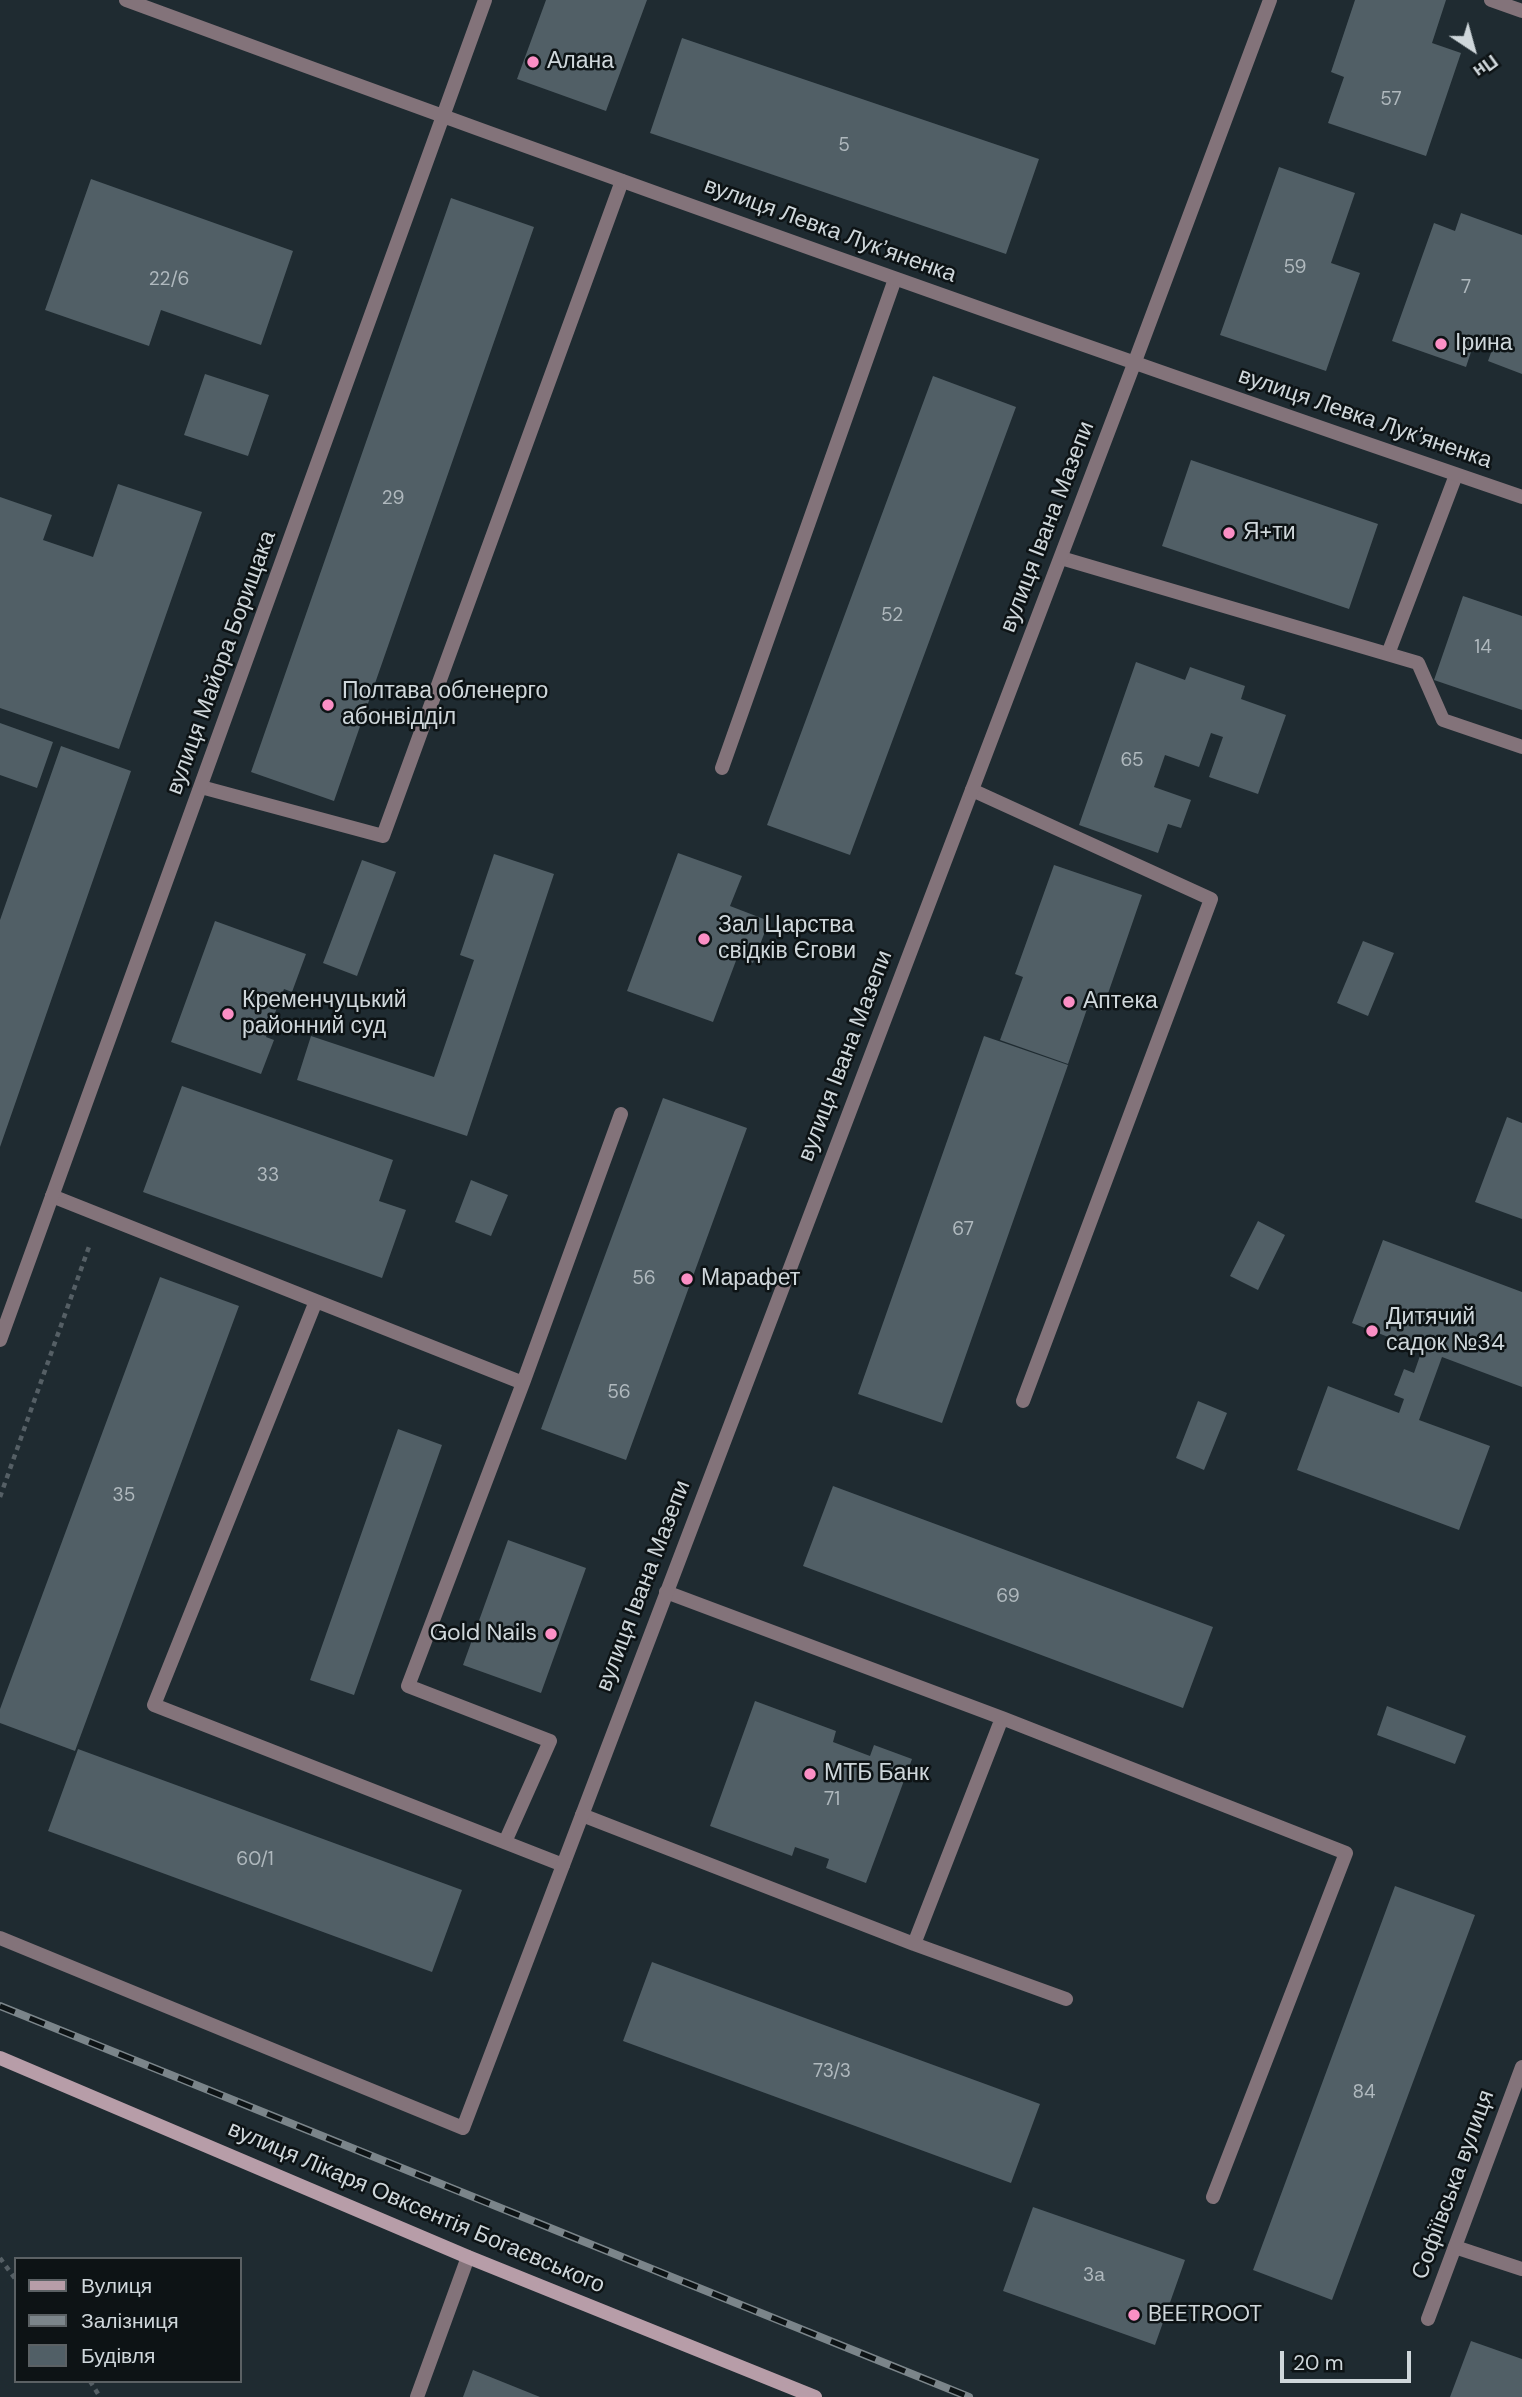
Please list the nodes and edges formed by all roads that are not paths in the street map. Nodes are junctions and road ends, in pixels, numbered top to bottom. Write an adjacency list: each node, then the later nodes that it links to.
1 (126, 0): 6 (street, вулиця Левка Лукʼяненка)
2 (485, 0): 6 (street, вулиця Майора Борищака)
3 (1270, 0): 9 (street, вулиця Івана Мазепи)
4 (1491, 0): 5 (street)
5 (1522, 11)
6 (444, 117): 7 (street, вулиця Левка Лукʼяненка); 16 (street, вулиця Майора Борищака)
7 (622, 181): 8 (street, вулиця Левка Лукʼяненка); 16 (street)
8 (895, 279): 9 (street, вулиця Левка Лукʼяненка); 15 (street)
9 (1134, 364): 10 (street, вулиця Левка Лукʼяненка); 12 (street, вулиця Івана Мазепи)
10 (1457, 475): 11 (street, вулиця Левка Лукʼяненка); 13 (street)
11 (1522, 497)
12 (1060, 558): 13 (street); 17 (street, вулиця Івана Мазепи)
13 (1388, 654): 14 (street)
14 (1522, 747)
15 (722, 768)
16 (201, 787): 19 (street, вулиця Майора Борищака)
17 (972, 790): 23 (street); 24 (street, вулиця Івана Мазепи)
18 (621, 1114): 22 (street)
19 (52, 1196): 20 (street); 21 (street, вулиця Майора Борищака)
20 (316, 1301): 22 (street); 27 (street)
21 (0, 1340)
22 (523, 1383): 27 (street)
23 (1023, 1401)
24 (666, 1592): 25 (street); 26 (street, вулиця Івана Мазепи)
25 (1002, 1718): 30 (street); 34 (street)
26 (582, 1815): 28 (street, вулиця Івана Мазепи); 30 (street)
27 (505, 1842): 28 (street)
28 (563, 1865): 29 (street, вулиця Івана Мазепи)
29 (0, 1938)
30 (914, 1944): 31 (street)
31 (1066, 1999)
32 (0, 2058): 36 (street, вулиця Лікаря Овксентія Богаєвського)
33 (1522, 2067): 35 (street, Софіївська вулиця)
34 (1213, 2197)
35 (1455, 2247): 37 (street); 38 (street, Софіївська вулиця)
36 (468, 2256): 39 (street); 40 (street, вулиця Лікаря Овксентія Богаєвського)
37 (1522, 2269)
38 (1428, 2319)
39 (418, 2397)
40 (815, 2397)

